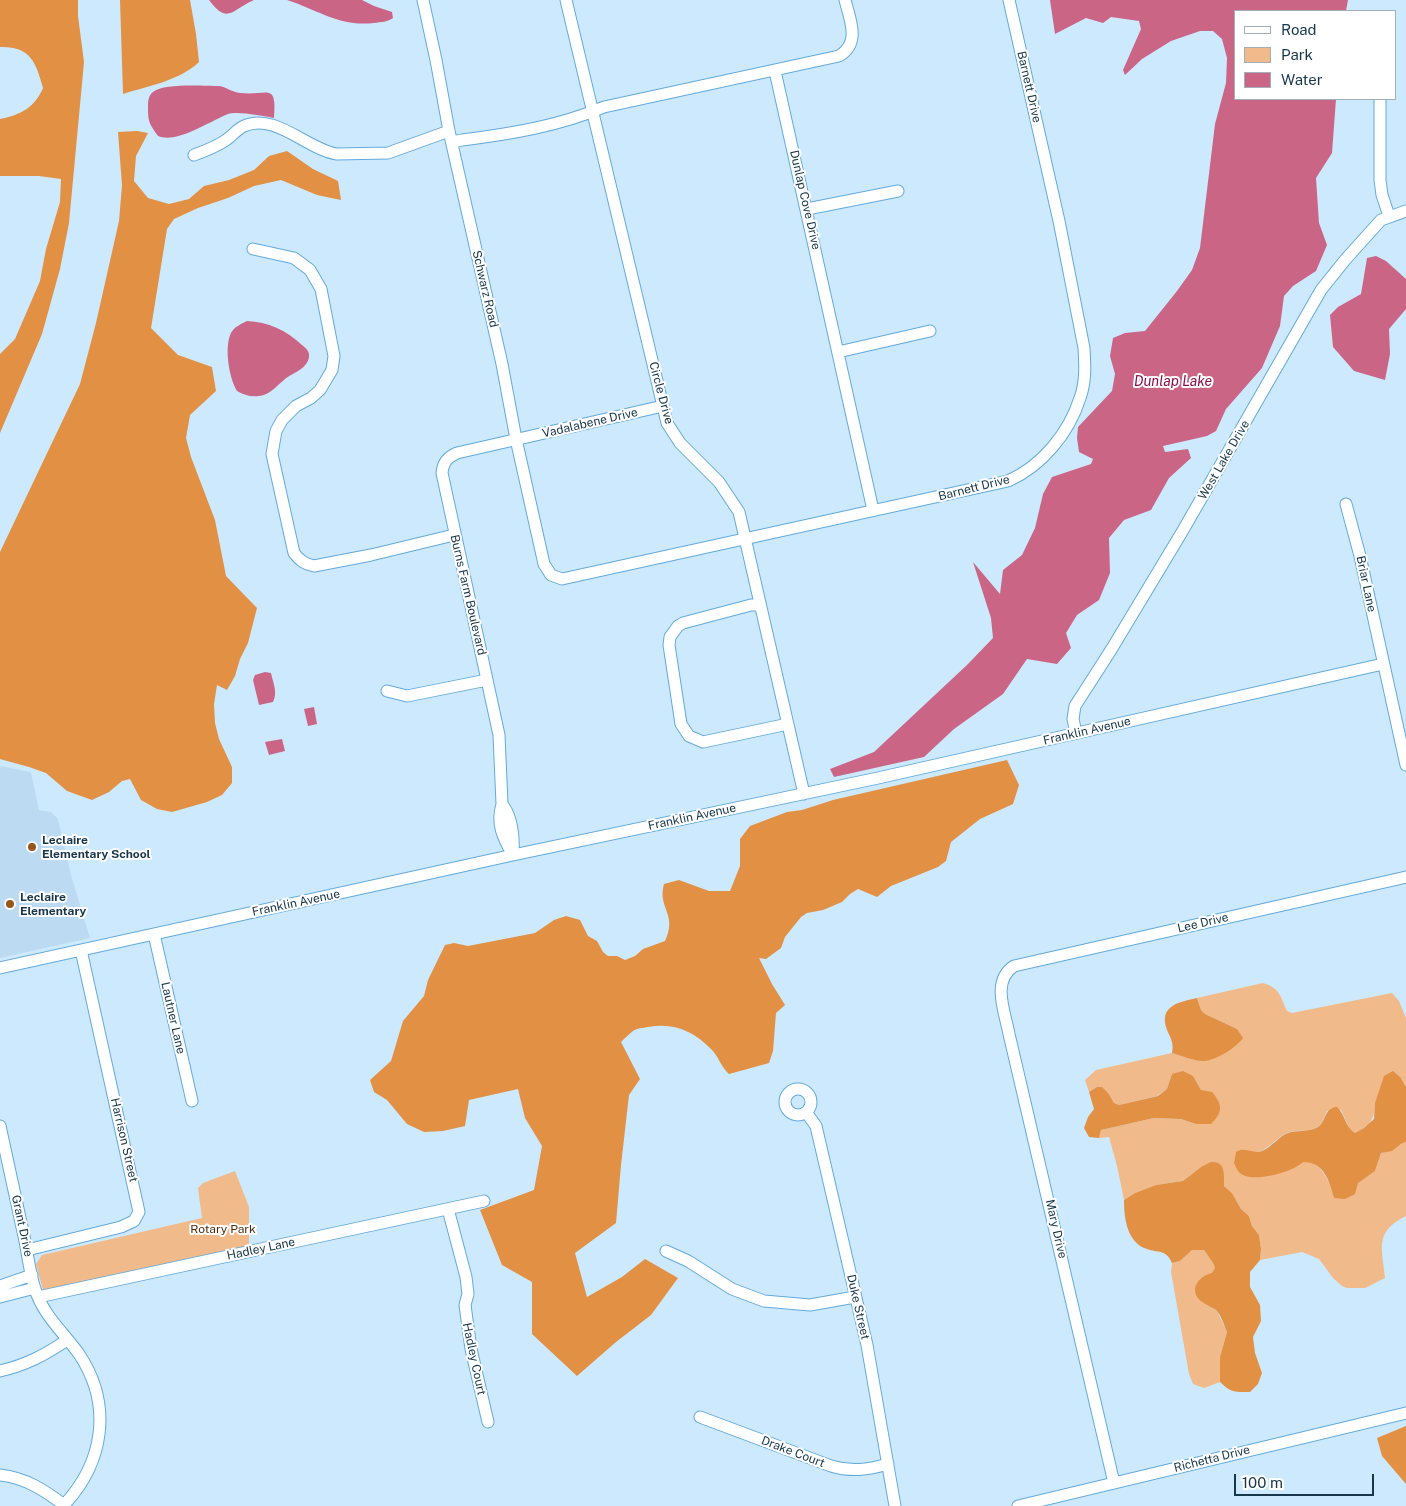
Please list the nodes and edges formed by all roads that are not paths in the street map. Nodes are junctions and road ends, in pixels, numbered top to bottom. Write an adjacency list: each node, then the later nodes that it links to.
1 (423, 0): 8 (street, Schwarz Road)
2 (566, 0): 7 (street, Circle Drive)
3 (845, 0): 5 (street)
4 (1009, 0): 20 (street, Barnett Drive)
5 (775, 71): 7 (street); 11 (street, Dunlap Cove Drive)
6 (1380, 100): 13 (street)
7 (594, 112): 8 (street); 17 (street, Circle Drive)
8 (451, 137): 9 (street); 18 (street, Schwarz Road)
9 (194, 155)
10 (898, 191): 11 (street)
11 (807, 209): 16 (street, Dunlap Cove Drive)
12 (1406, 211): 13 (street, West Lake Drive)
13 (1389, 216): 29 (street, West Lake Drive)
14 (253, 249): 21 (street)
15 (930, 331): 16 (street)
16 (838, 352): 20 (street, Dunlap Cove Drive)
17 (663, 406): 18 (street, Vadalabene Drive); 22 (street, Circle Drive)
18 (516, 439): 21 (street, Burns Farm Boulevard); 23 (street, Schwarz Road)
19 (1346, 504): 25 (street, Briar Lane)
20 (873, 510): 22 (street, Barnett Drive)
21 (454, 535): 26 (street, Burns Farm Boulevard)
22 (745, 539): 23 (street, Barnett Drive); 24 (street, Circle Drive)
23 (551, 575)
24 (760, 605): 28 (street, Circle Drive); 28 (street)
25 (1383, 664): 29 (street, Franklin Avenue); 30 (street, Briar Lane)
26 (487, 680): 27 (street); 32 (street, Burns Farm Boulevard)
27 (387, 691)
28 (788, 724): 31 (street, Circle Drive)
29 (1076, 733): 31 (street, Franklin Avenue)
30 (1406, 764)
31 (804, 794): 32 (street, Franklin Avenue)
32 (513, 855): 34 (street, Franklin Avenue)
33 (1406, 877): 37 (street, Lee Drive)
34 (154, 934): 35 (street, Franklin Avenue); 38 (street, Lautner Lane)
35 (81, 950): 36 (street, Franklin Avenue); 43 (street, Harrison Street)
36 (0, 968)
37 (1003, 976): 57 (street, Mary Drive)
38 (192, 1101)
39 (806, 1112): 49 (street, Duke Street)
40 (0, 1126): 43 (street, Grant Drive)
41 (484, 1201): 42 (street, Hadley Lane)
42 (448, 1209): 47 (street, Hadley Lane); 54 (street, Hadley Court)
43 (27, 1250): 45 (street, Grant Drive)
44 (666, 1251): 49 (street)
45 (32, 1275): 46 (street); 47 (street, Grant Drive)
46 (0, 1286)
47 (36, 1292): 48 (street, Hadley Lane); 50 (street)
48 (0, 1297)
49 (855, 1297): 55 (street, Duke Street)
50 (67, 1340): 51 (street); 58 (street)
51 (0, 1371)
52 (1406, 1413): 57 (street, Richetta Drive)
53 (700, 1416): 55 (street, Drake Court)
54 (488, 1422)
55 (888, 1464): 59 (street, Duke Street)
56 (0, 1475): 58 (street)
57 (1114, 1483): 60 (street, Richetta Drive)
58 (63, 1506)
59 (895, 1506)
60 (1018, 1506)

